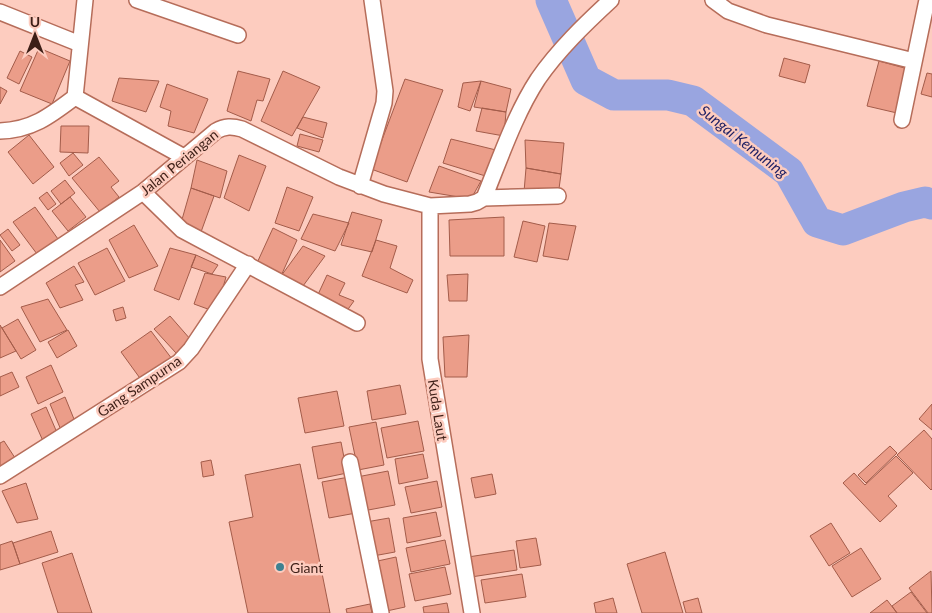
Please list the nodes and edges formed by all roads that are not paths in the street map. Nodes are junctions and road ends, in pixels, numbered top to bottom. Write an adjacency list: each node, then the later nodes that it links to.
1 (85, 0): 9 (street)
2 (137, 0): 8 (street)
3 (372, 0): 15 (street)
4 (611, 0): 18 (street)
5 (713, 0): 10 (street)
6 (927, 0): 10 (street)
7 (0, 12): 9 (street)
8 (238, 35)
9 (80, 44): 11 (street)
10 (914, 61): 12 (street)
11 (75, 97): 13 (street); 14 (street)
12 (902, 120)
13 (0, 131)
14 (184, 157): 15 (street, Jalan Periangan); 16 (street, Jalan Periangan)
15 (360, 186): 19 (street, Jalan Periangan)
16 (143, 192): 20 (street); 21 (street, Jalan Periangan)
17 (558, 196): 18 (street, Jalan Periangan)
18 (484, 198): 19 (street, Jalan Periangan)
19 (430, 206): 26 (street, Kuda Laut)
20 (248, 264): 22 (street); 24 (street, Gang Sampurna)
21 (0, 287)
22 (357, 324)
23 (350, 462): 25 (street)
24 (0, 476)
25 (381, 613)
26 (472, 613)

